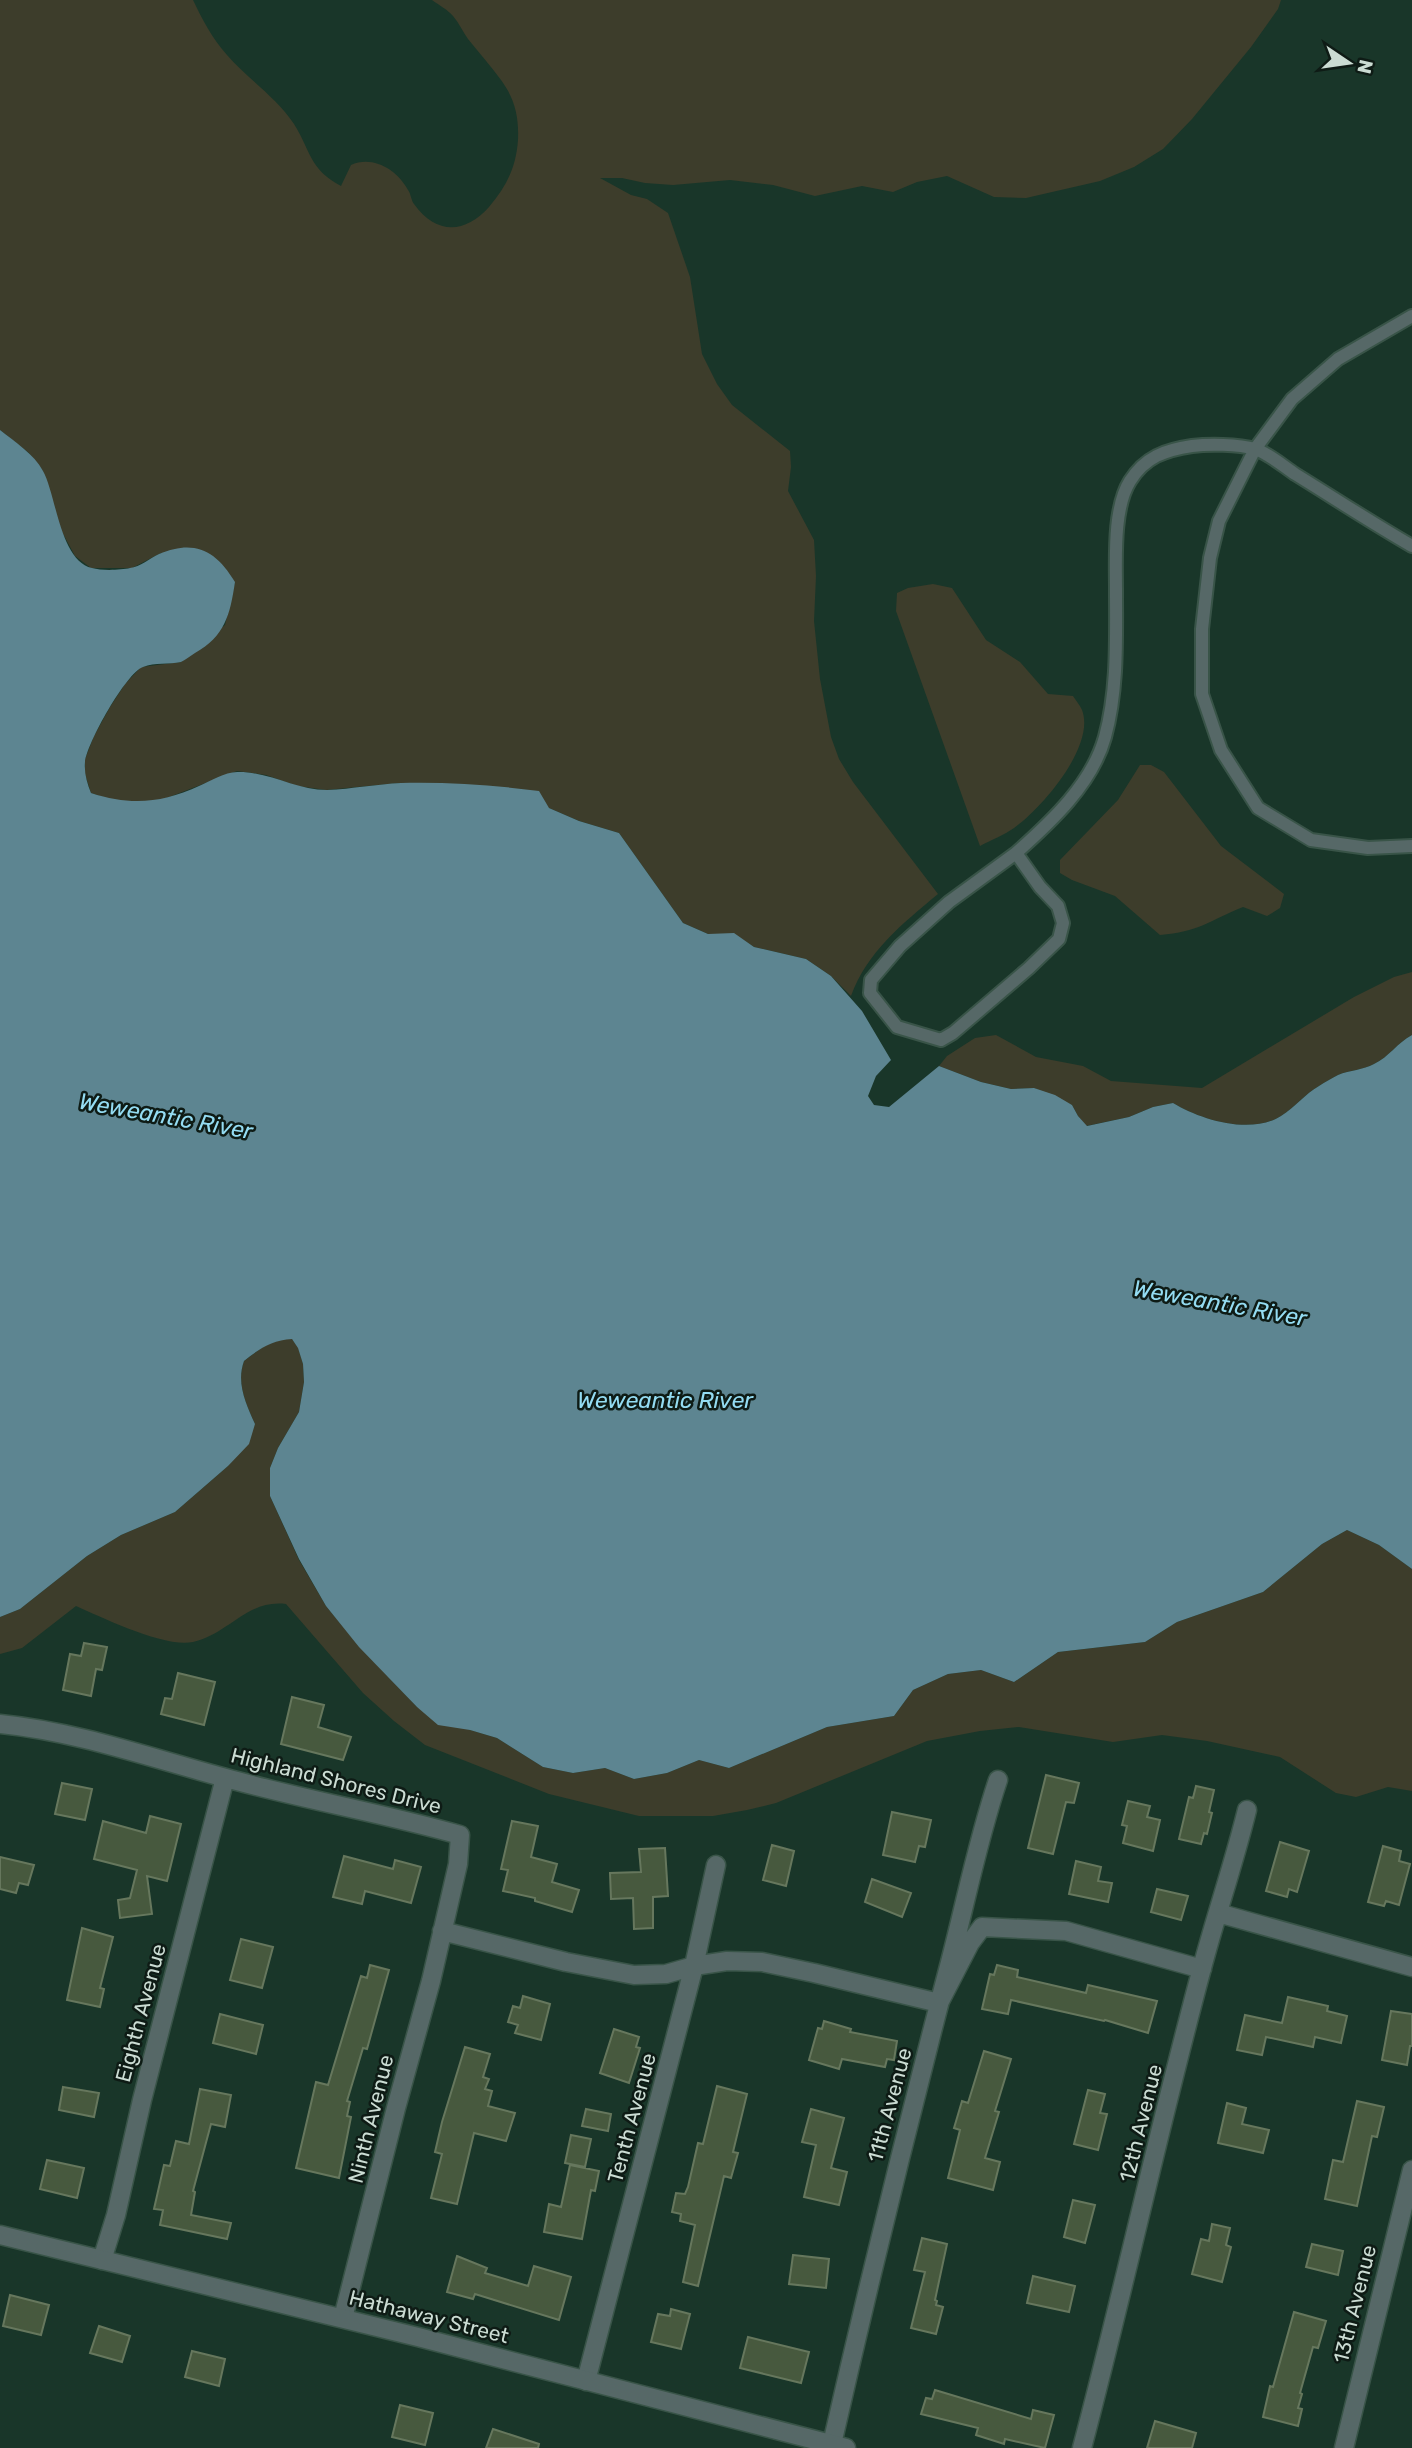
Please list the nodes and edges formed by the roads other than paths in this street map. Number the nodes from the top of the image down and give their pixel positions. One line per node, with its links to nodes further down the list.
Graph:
1 (1412, 316): 2 (lane)
2 (1255, 449): 3 (lane); 4 (lane); 5 (lane)
3 (1412, 546)
4 (1412, 846)
5 (1016, 853): 5 (lane)
6 (0, 1724): 7 (street, Highland Shores Drive)
7 (225, 1778): 12 (street, Highland Shores Drive); 19 (street, Eighth Avenue)
8 (998, 1780): 16 (street, 11th Avenue)
9 (1247, 1810): 11 (street, 12th Avenue)
10 (716, 1865): 13 (street, Tenth Avenue)
11 (1218, 1913): 14 (street); 15 (street, 12th Avenue)
12 (442, 1931): 13 (street); 20 (street, Ninth Avenue)
13 (695, 1966): 16 (street); 21 (street, Tenth Avenue)
14 (1412, 1967)
15 (1202, 1969): 16 (street); 23 (street, 12th Avenue)
16 (939, 2003): 22 (street, 11th Avenue)
17 (1412, 2170): 24 (street, 13th Avenue)
18 (0, 2235): 19 (street, Hathaway Street)
19 (102, 2260): 20 (street, Hathaway Street)
20 (343, 2318): 21 (street, Hathaway Street)
21 (586, 2381): 22 (street, Hathaway Street)
22 (839, 2446)
23 (1082, 2448)
24 (1344, 2448)

